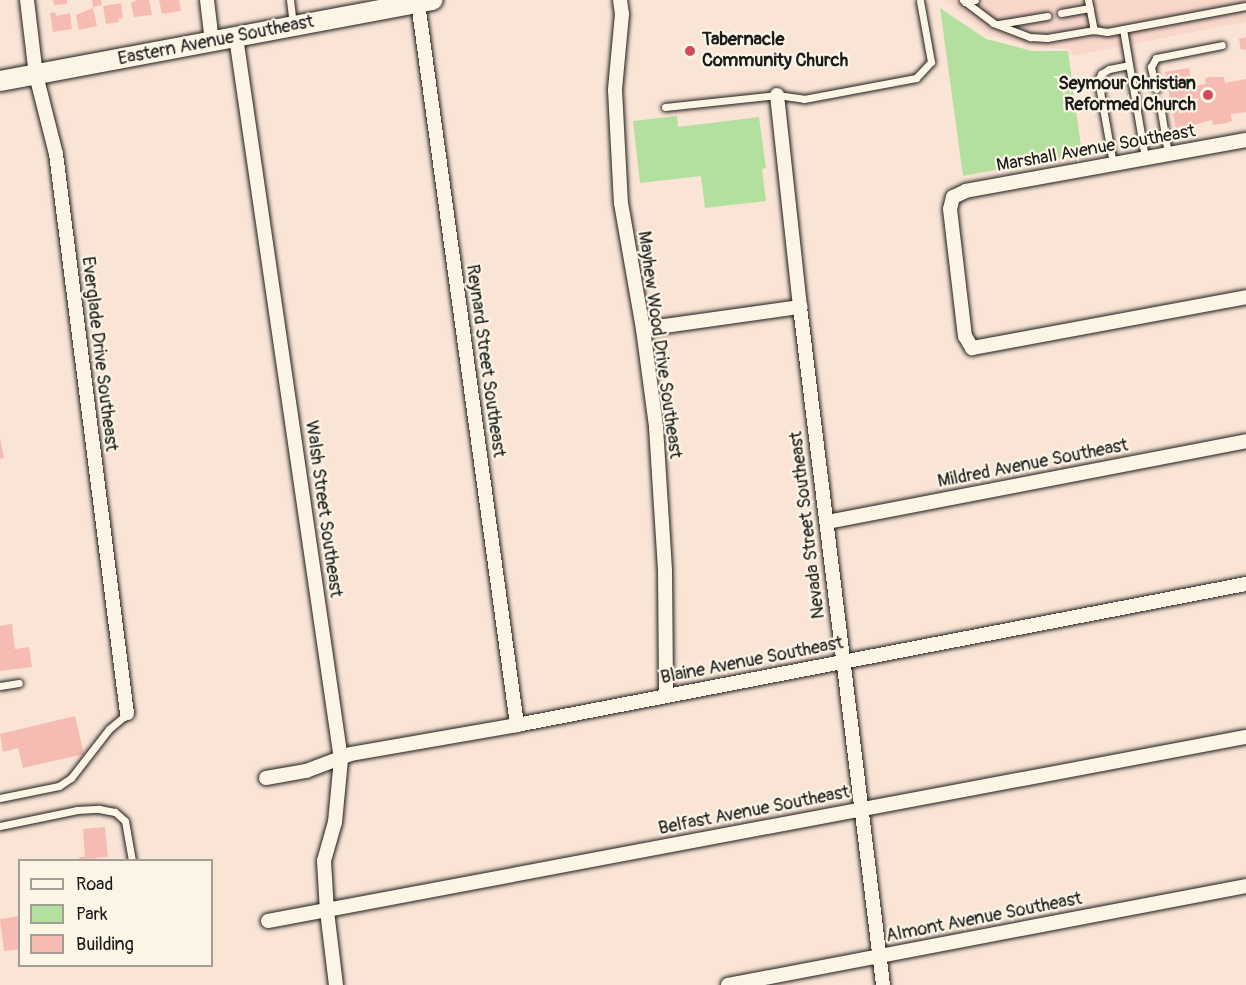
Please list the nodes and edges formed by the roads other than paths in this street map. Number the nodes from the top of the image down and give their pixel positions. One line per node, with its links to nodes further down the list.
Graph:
1 (27, 0): 22 (street, Everglade Drive Southeast)
2 (207, 0): 19 (street)
3 (291, 0): 15 (lane)
4 (620, 0): 34 (street, Mayhew Wood Drive Southeast)
5 (975, 0): 8 (lane)
6 (425, 1): 9 (main road, Eastern Avenue Southeast); 43 (street, Reynard Street Southeast)
7 (920, 1): 25 (lane)
8 (964, 1): 14 (lane)
9 (389, 4): 15 (main road, Eastern Avenue Southeast)
10 (1089, 4): 12 (lane); 17 (lane)
11 (1246, 6): 16 (lane)
12 (1061, 13)
13 (1047, 16): 14 (lane)
14 (999, 24): 17 (lane)
15 (294, 26): 18 (main road, Eastern Avenue Southeast)
16 (1123, 29): 17 (lane); 21 (lane)
17 (1094, 30)
18 (236, 37): 19 (main road, Eastern Avenue Southeast); 45 (street, Walsh Street Southeast)
19 (212, 42): 22 (main road, Eastern Avenue Southeast)
20 (1222, 45): 24 (lane)
21 (1129, 65): 30 (lane); 31 (lane)
22 (36, 75): 23 (main road, Eastern Avenue Southeast); 42 (street, Everglade Drive Southeast)
23 (0, 81)
24 (1156, 89)
25 (777, 95): 27 (lane); 33 (street, Nevada Street Southeast)
26 (1160, 105): 29 (lane)
27 (665, 107)
28 (1246, 140): 29 (street, Marshall Avenue Southeast)
29 (1168, 154): 30 (street, Marshall Avenue Southeast)
30 (1145, 158): 31 (street, Marshall Avenue Southeast)
31 (1113, 164): 32 (street, Marshall Avenue Southeast)
32 (1246, 297)
33 (800, 307): 34 (street); 36 (street, Nevada Street Southeast)
34 (643, 329): 41 (street, Mayhew Wood Drive Southeast)
35 (1246, 441): 36 (street, Mildred Avenue Southeast)
36 (827, 522): 38 (street, Nevada Street Southeast)
37 (1246, 584): 38 (street, Blaine Avenue Southeast)
38 (843, 661): 41 (street, Blaine Avenue Southeast); 48 (street, Nevada Street Southeast)
39 (19, 683): 40 (lane)
40 (0, 686)
41 (666, 696): 43 (street, Blaine Avenue Southeast)
42 (127, 714): 47 (lane)
43 (517, 725): 45 (street, Blaine Avenue Southeast)
44 (1246, 737): 48 (street, Belfast Avenue Southeast)
45 (341, 759): 46 (street, Blaine Avenue Southeast); 52 (street, Walsh Street Southeast)
46 (266, 778)
47 (0, 798)
48 (861, 809): 52 (street, Belfast Avenue Southeast); 54 (street, Nevada Street Southeast)
49 (0, 826): 50 (lane)
50 (132, 859)
51 (1246, 886): 54 (street, Almont Avenue Southeast)
52 (327, 911): 53 (street, Belfast Avenue Southeast); 55 (street, Walsh Street Southeast)
53 (268, 921)
54 (880, 956): 56 (street, Almont Avenue Southeast); 57 (street, Nevada Street Southeast)
55 (336, 985)
56 (728, 985)
57 (883, 985)

